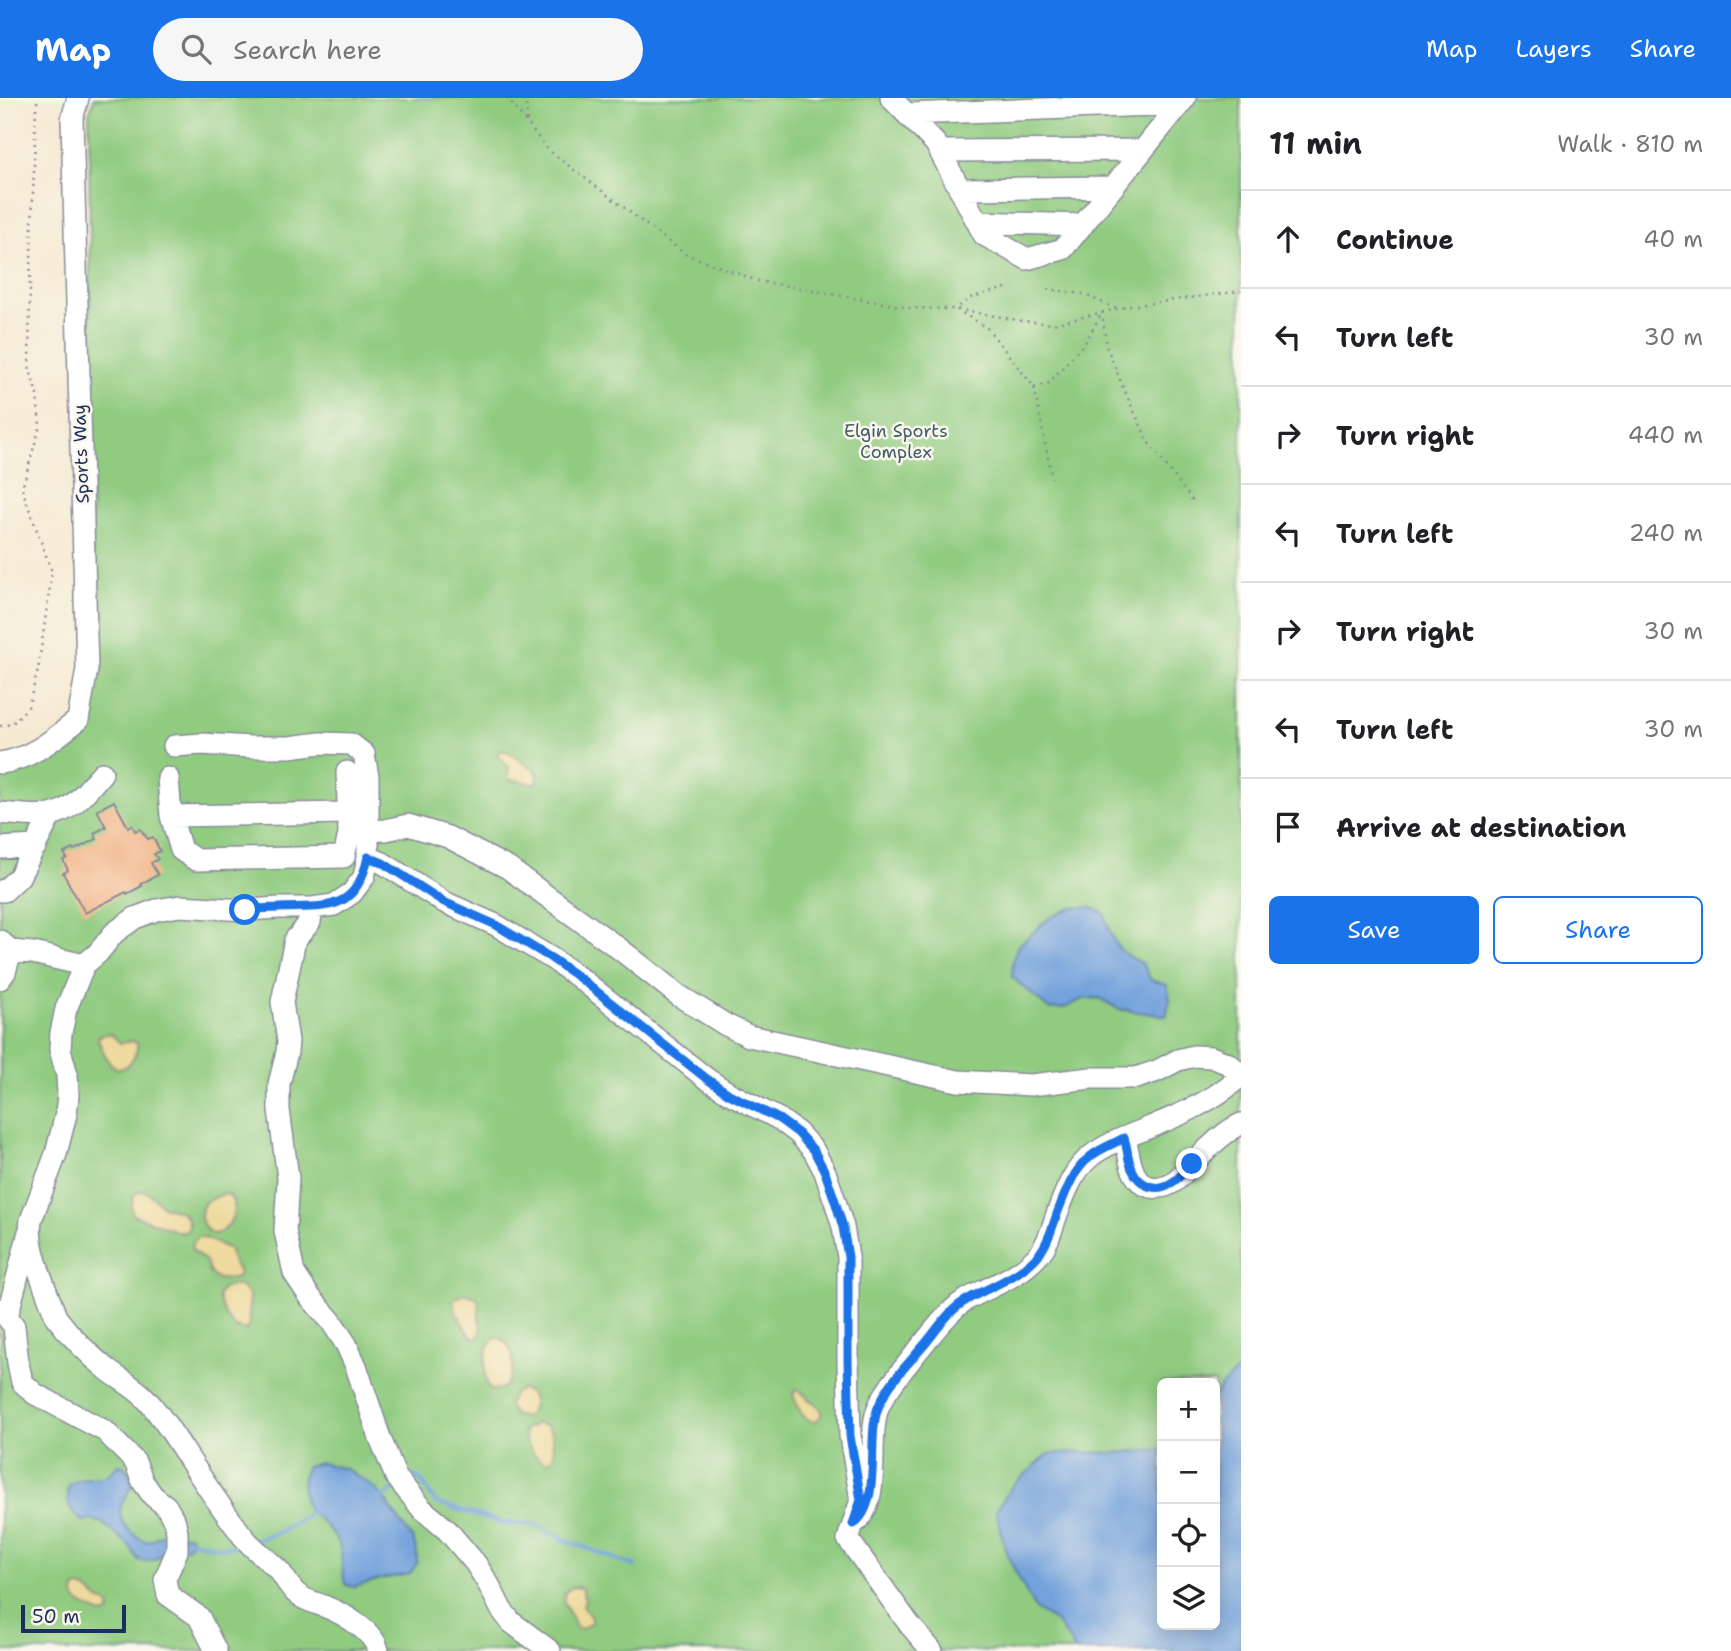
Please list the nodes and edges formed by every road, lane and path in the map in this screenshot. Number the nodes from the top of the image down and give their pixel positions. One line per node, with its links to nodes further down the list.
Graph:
1 (38, 98): 24 (path)
2 (78, 98): 26 (street, Sports Way)
3 (507, 98): 8 (path)
4 (526, 98): 8 (path)
5 (891, 98): 7 (street)
6 (1183, 101): 7 (street); 9 (street)
7 (907, 114): 10 (street)
8 (527, 122): 18 (path)
9 (1143, 150): 10 (street); 11 (street)
10 (940, 151): 12 (street)
11 (1113, 187): 12 (street); 14 (street)
12 (960, 189): 13 (street)
13 (977, 222): 14 (street); 14 (street)
14 (1083, 225)
15 (1006, 288): 18 (path)
16 (1047, 289): 19 (path)
17 (1241, 291): 19 (path)
18 (956, 309): 20 (path); 21 (path)
19 (1117, 309): 20 (path)
20 (1102, 312): 21 (path); 23 (path)
21 (1034, 387): 22 (path)
22 (1052, 478)
23 (1195, 505)
24 (0, 726)
25 (174, 746): 34 (street)
26 (0, 763)
27 (347, 772): 31 (street)
28 (102, 773): 32 (street)
29 (168, 778): 33 (street)
30 (0, 813): 32 (street)
31 (348, 813): 33 (street); 33 (street)
32 (51, 815): 35 (street)
33 (171, 816)
34 (368, 831): 37 (street); 43 (street)
35 (36, 846): 36 (street); 38 (street)
36 (0, 848)
37 (368, 857): 39 (street); 48 (street)
38 (0, 891)
39 (312, 908): 41 (street); 51 (street)
40 (5, 946): 41 (street); 42 (street)
41 (84, 965): 46 (street)
42 (0, 979)
43 (1239, 1070): 45 (street)
44 (1241, 1124): 45 (street)
45 (1124, 1138): 48 (street)
46 (29, 1230): 47 (street); 50 (street)
47 (4, 1313): 49 (street)
48 (853, 1524): 52 (street)
49 (216, 1651)
50 (378, 1651)
51 (550, 1651)
52 (932, 1651)

